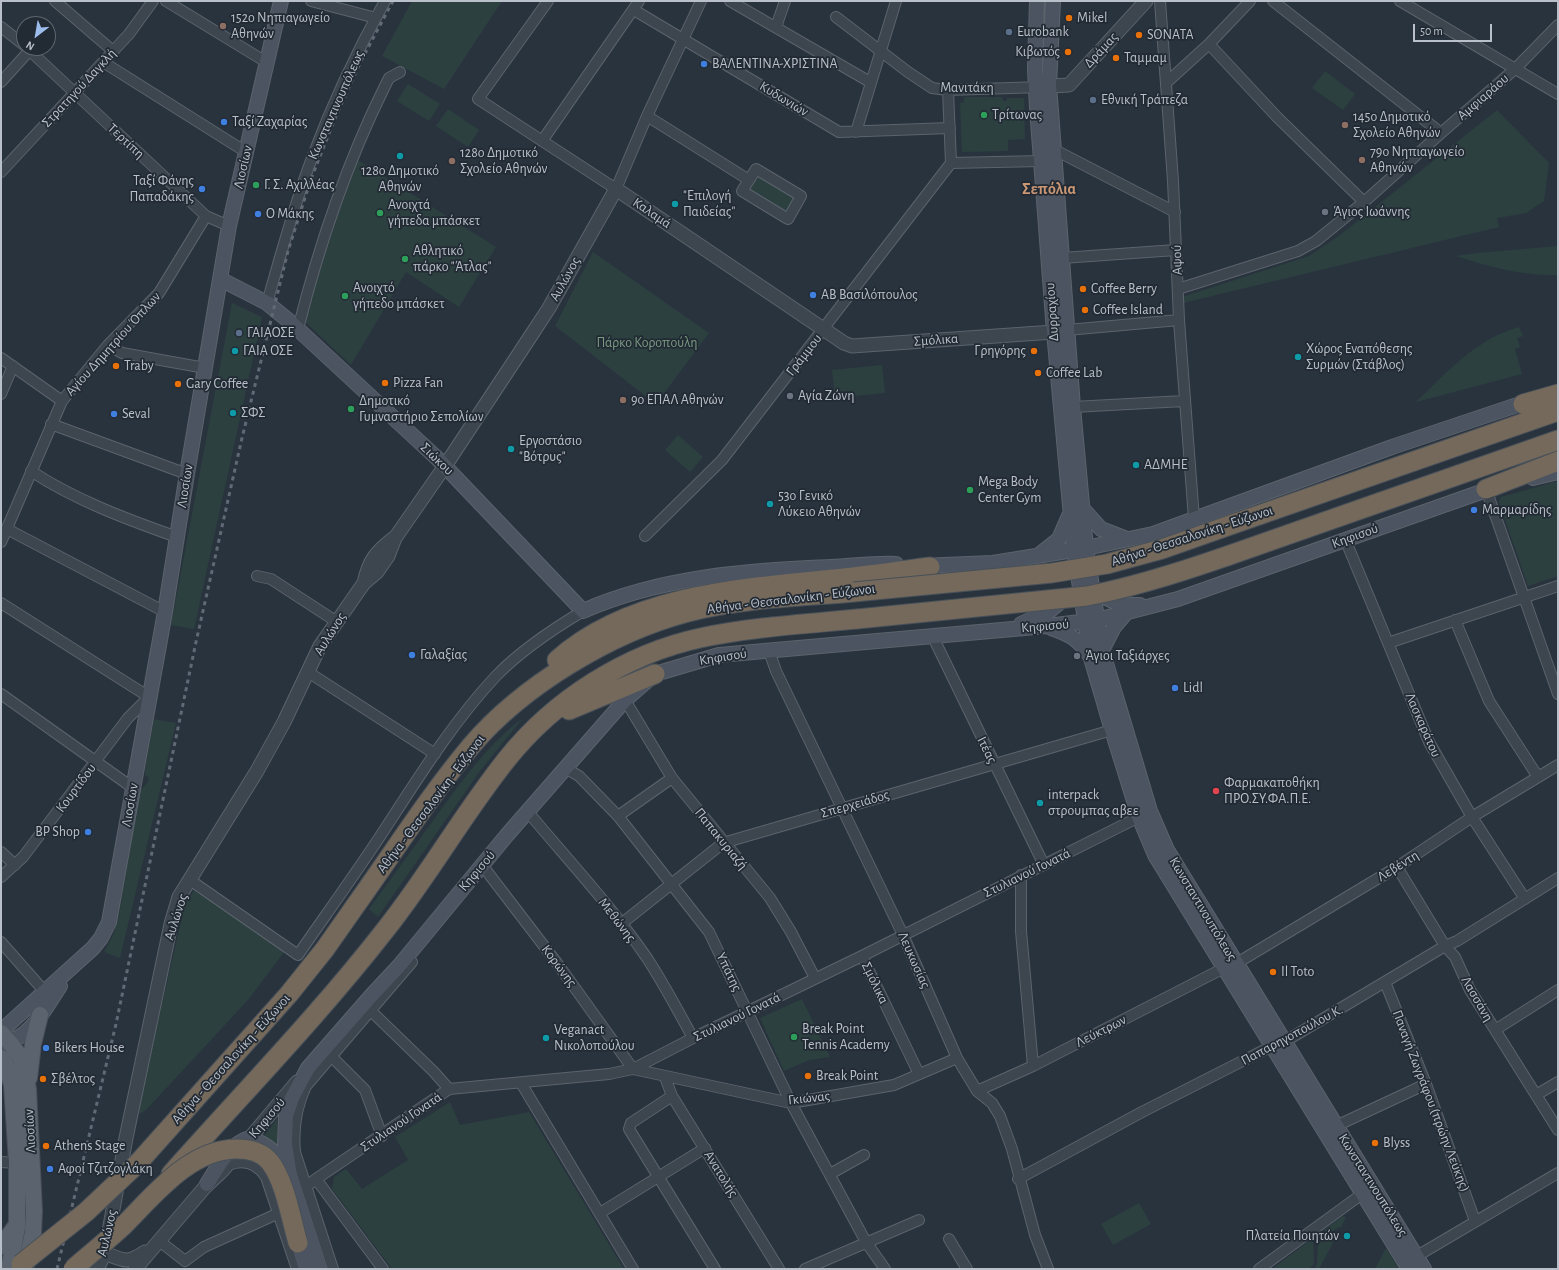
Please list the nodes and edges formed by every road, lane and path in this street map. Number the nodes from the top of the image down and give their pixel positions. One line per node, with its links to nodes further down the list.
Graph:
1 (55, 1): 28 (street)
2 (153, 1): 28 (street, Στρατηγού Δαγκλή)
3 (166, 1): 33 (street)
4 (281, 1): 33 (main road, Λιοσίων)
5 (312, 1): 21 (street)
6 (385, 1): 21 (street, Κωνσταντινουπόλεως)
7 (548, 1): 47 (street, Καλαμά)
8 (701, 1): 26 (street, Αυλώνος)
9 (730, 1): 24 (street)
10 (785, 1): 24 (street)
11 (896, 1): 29 (street)
12 (1037, 1): 39 (main road, Δυρραχίου)
13 (1053, 1): 39 (main road, Δυρραχίου)
14 (1146, 1): 39 (street, Δράμας)
15 (1160, 1): 38 (street, Αψού)
16 (1250, 1): 27 (street)
17 (1273, 1): 46 (street)
18 (1403, 2): 34 (street)
19 (637, 5): 26 (street, Κυδωνιών); 47 (street)
20 (836, 17): 29 (street, Μανιτάκη)
21 (376, 18): 63 (street, Κωνσταντινουπόλεως)
22 (1558, 25): 34 (street, Αμφιαράου)
23 (1, 27): 25 (street, Τερτίπη)
24 (776, 27): 37 (street)
25 (16, 39)
26 (682, 40): 43 (street, Αυλώνος); 45 (street, Κυδωνιών)
27 (1209, 44): 38 (street); 55 (street)
28 (113, 51): 32 (street, Στρατηγού Δαγκλή)
29 (880, 51): 37 (street); 40 (street, Μανιτάκη)
30 (21, 56): 36 (street)
31 (36, 56): 41 (street, Τερτίπη)
32 (103, 62): 41 (street, Στρατηγού Δαγκλή); 49 (street)
33 (266, 62): 49 (main road, Λιοσίων)
34 (1516, 69): 42 (street); 46 (street, Αμφιαράου)
35 (400, 72): 65 (street)
36 (1, 82)
37 (870, 82): 45 (street)
38 (1166, 83): 56 (street, Αψού)
39 (1042, 87): 40 (street, Μανιτάκη); 48 (main road, Δυρραχίου); 50 (main road, Δυρραχίου)
40 (948, 90): 44 (street)
41 (75, 93): 52 (street, Στρατηγού Δαγκλή); 57 (street, Τερτίπη)
42 (1558, 94)
43 (647, 116): 53 (street); 54 (street, Αυλώνος)
44 (950, 128): 45 (street, Κυδωνιών); 51 (street)
45 (856, 132)
46 (1441, 133): 55 (street, Αμφιαράου)
47 (542, 142): 54 (street, Καλαμά)
48 (1053, 149): 56 (street); 60 (main road, Δυρραχίου)
49 (246, 152): 58 (main road, Λιοσίων)
50 (1041, 161): 51 (street); 67 (main road, Δυρραχίου)
51 (951, 163): 66 (street, Γράμμου)
52 (1, 172)
53 (749, 180): 53 (street)
54 (616, 189): 66 (street, Καλαμά); 83 (street, Αυλώνος)
55 (1364, 202): 62 (street, Αμφιαράου)
56 (1175, 212): 59 (street, Αψού)
57 (206, 216): 58 (street, Τερτίπη); 68 (street, Αγίου Δημητρίου Όπλων)
58 (229, 226): 61 (main road, Λιοσίων)
59 (1176, 250): 60 (street); 62 (street, Αψού)
60 (1062, 258): 67 (main road, Δυρραχίου)
61 (220, 279): 63 (main road, Σιώκου); 71 (main road, Λιοσίων)
62 (1178, 289): 64 (street, Αψού)
63 (267, 303): 65 (main road, Σιώκου)
64 (1179, 320): 67 (street, Σμόλικα); 76 (street, Αψού)
65 (298, 329): 83 (main road, Σιώκου)
66 (824, 329): 67 (street, Σμόλικα); 92 (street, Γράμμου)
67 (1060, 331): 78 (main road, Δυρραχίου); 88 (main road, Δυρραχίου)
68 (108, 345): 71 (street); 75 (street, Αγίου Δημητρίου Όπλων)
69 (1, 358): 70 (street)
70 (13, 366): 73 (street); 75 (street)
71 (205, 368): 86 (main road, Λιοσίων)
72 (1558, 389): 77 (main road)
73 (1, 394)
74 (1558, 394): 77 (highway)
75 (62, 401): 80 (street, Αγίου Δημητρίου Όπλων)
76 (1184, 401): 78 (street); 89 (street, Αψού)
77 (1523, 404): 89 (main road)
78 (1073, 407): 88 (main road, Δυρραχίου)
79 (1558, 411): 126 (highway, Αθήνα - Θεσσαλονίκη - Εύζωνοι, bridge)
80 (51, 424): 84 (street, Αγίου Δημητρίου Όπλων); 86 (street)
81 (1558, 440): 127 (highway, Αθήνα - Θεσσαλονίκη - Εύζωνοι, bridge)
82 (1558, 461): 87 (highway)
83 (445, 466): 108 (main road, Σιώκου); 113 (street, Αυλώνος)
84 (31, 470): 90 (street, Αγίου Δημητρίου Όπλων); 93 (street)
85 (1558, 472): 87 (main road, Κηφισού)
86 (187, 474): 93 (main road, Λιοσίων)
87 (1486, 489): 95 (main road, Κηφισού); 105 (street)
88 (1077, 510): 94 (main road); 97 (main road, Δυρραχίου); 98 (main road)
89 (1194, 519): 91 (main road)
90 (6, 529): 96 (street, Αγίου Δημητρίου Όπλων); 109 (street)
91 (1153, 534): 94 (main road); 104 (main road)
92 (646, 536)
93 (177, 537): 109 (main road, Λιοσίων)
94 (1127, 539): 97 (main road)
95 (1346, 539): 107 (main road, Κηφισού); 117 (street, Λασκαράτου)
96 (1, 542)
97 (1080, 549): 98 (main road); 102 (main road); 104 (main road)
98 (1038, 555): 99 (main road)
99 (1006, 561): 100 (main road); 102 (main road)
100 (930, 567): 108 (main road); 126 (highway)
101 (257, 576): 113 (street)
102 (1079, 580): 104 (main road); 112 (main road); 115 (main road)
103 (1558, 586): 105 (street)
104 (1094, 590): 107 (main road); 112 (main road)
105 (1523, 598): 111 (street); 123 (street)
106 (1, 603): 124 (street)
107 (1164, 603): 110 (main road, Κηφισού)
108 (583, 611): 129 (street)
109 (165, 612): 124 (main road, Λιοσίων)
110 (1125, 614): 112 (main road, Κηφισού); 119 (main road)
111 (1455, 620): 117 (street); 134 (street)
112 (1091, 621): 114 (main road, Κηφισού); 119 (main road, Κωνσταντινουπόλεως)
113 (337, 622): 120 (street, Αυλώνος)
114 (1047, 626): 115 (main road, Κηφισού); 119 (main road)
115 (1010, 629): 116 (main road, Κηφισού)
116 (932, 635): 118 (main road, Κηφισού); 131 (street, Ιτέας)
117 (1388, 644): 141 (street, Λασκαράτου)
118 (769, 651): 121 (main road, Κηφισού); 137 (street, Λευκωσίας)
119 (1096, 654): 128 (main road, Κωνσταντινουπόλεως); 139 (main road, Κωνσταντινουπόλεως)
120 (308, 672): 129 (street); 151 (street, Αυλώνος)
121 (655, 674): 125 (main road, Κηφισού); 127 (highway)
122 (1, 694): 130 (street)
123 (1558, 694)
124 (149, 697): 130 (street, Κουρτίδου); 136 (main road, Λιοσίων)
125 (625, 700): 133 (main road, Κηφισού); 135 (street, Παπακυριαζή)
126 (514, 705): 222 (highway, Αθήνα - Θεσσαλονίκη - Εύζωνοι, bridge)
127 (533, 730): 206 (highway, Αθήνα - Θεσσαλονίκη - Εύζωνοι, bridge)
128 (1112, 730): 131 (street, Σπερχειάδος); 139 (main road, Κωνσταντινουπόλεως)
129 (435, 754): 151 (street)
130 (96, 761): 136 (street); 144 (street, Κουρτίδου)
131 (994, 764): 137 (street, Σπερχειάδος); 145 (street, Ιτέας)
132 (1558, 765): 134 (street, Λεβέντη)
133 (565, 768): 138 (main road, Κηφισού); 140 (street, Υπάτης)
134 (1538, 777): 141 (street, Λεβέντη)
135 (672, 778): 140 (street); 142 (street, Παπακυριαζή)
136 (133, 788): 159 (main road, Λιοσίων)
137 (842, 808): 142 (street, Σπερχειάδος); 155 (street, Λευκωσίας)
138 (528, 812): 146 (main road, Κηφισού); 154 (street, Μεθώνης)
139 (1145, 814): 145 (street, Στυλιανού Γονατά); 160 (main road, Κωνσταντινουπόλεως)
140 (618, 816): 152 (street, Υπάτης)
141 (1472, 817): 147 (street, Λεβέντη); 153 (street, Λασκαράτου)
142 (723, 843): 152 (street, Σπερχειάδος); 161 (street, Παπακυριαζή)
143 (1, 852): 144 (street)
144 (15, 865): 149 (street, Κουρτίδου)
145 (1044, 865): 148 (street, Στυλιανού Γονατά)
146 (484, 867): 165 (street, Κηφισού); 176 (main road, Κηφισού); 177 (street, Κορώνης)
147 (1397, 867): 157 (street, Λασσάνη); 160 (street, Λεβέντη)
148 (1021, 875): 155 (street, Στυλιανού Γονατά); 175 (street)
149 (1, 877)
150 (1558, 878): 153 (street, Παπαρηγοπούλου Κ.)
151 (190, 880): 217 (street, Αυλώνος)
152 (671, 884): 154 (street, Σπερχειάδος); 166 (street, Υπάτης)
153 (1525, 899): 157 (street, Παπαρηγοπούλου Κ.)
154 (621, 924): 170 (street, Μεθώνης)
155 (903, 935): 158 (street, Στυλιανού Γονατά); 174 (street, Λευκωσίας)
156 (1, 942): 164 (street)
157 (1445, 946): 162 (street, Παπαρηγοπούλου Κ.); 168 (street, Λασσάνη)
158 (862, 956): 161 (street, Στυλιανού Γονατά); 178 (street, Σμόλικα)
159 (78, 963): 164 (main road, Λιοσίων); 167 (main road, Λιοσίων)
160 (1230, 966): 171 (main road, Κωνσταντινουπόλεως); 175 (street, Λεύκτρων)
161 (815, 978): 166 (street, Στυλιανού Γονατά)
162 (1385, 982): 171 (street, Παπαρηγοπούλου Κ.); 182 (street, Παναγή Ζωγράφου (πρώην Λεύκης))
163 (1558, 990): 168 (street)
164 (45, 992): 169 (main road, Λιοσίων)
165 (371, 1011): 172 (street, Κηφισού); 184 (street)
166 (748, 1011): 170 (street, Στυλιανού Γονατά); 188 (street, Υπάτης)
167 (40, 1015): 169 (main road, Λιοσίων); 183 (main road)
168 (1495, 1030): 186 (street, Λασσάνη)
169 (3, 1038): 183 (main road, Λιοσίων)
170 (693, 1038): 177 (street, Στυλιανού Γονατά)
171 (1278, 1044): 189 (main road, Κωνσταντινουπόλεως); 203 (street, Παπαρηγοπούλου Κ.); 207 (main road, Κωνσταντινουπόλεως)
172 (331, 1056): 191 (street); 205 (street, Κηφισού)
173 (1, 1058): 196 (main road, Λιοσίων)
174 (957, 1058): 178 (street, Γκιώνας); 185 (street, Λευκωσίας)
175 (1033, 1066): 185 (street, Λεύκτρων)
176 (308, 1068): 192 (street, Κηφισού); 200 (main road)
177 (633, 1069): 179 (street, Γκιώνας); 181 (street, Στυλιανού Γονατά)
178 (919, 1074): 188 (street, Γκιώνας)
179 (665, 1077): 187 (street, Ανατολής); 188 (street, Γκιώνας)
180 (1558, 1082): 186 (street)
181 (521, 1083): 184 (street, Στυλιανού Γονατά); 209 (street)
182 (1426, 1084): 189 (street); 211 (street, Παναγή Ζωγράφου (πρώην Λεύκης))
183 (28, 1089): 223 (main road, Λιοσίων)
184 (449, 1089): 191 (street, Στυλιανού Γονατά)
185 (976, 1092): 203 (street, Λευκωσίας)
186 (1536, 1095): 190 (street, Λασσάνη)
187 (672, 1096): 193 (street, Ανατολής); 201 (street)
188 (791, 1103): 199 (street, Υπάτης)
189 (1336, 1126): 218 (main road, Κωνσταντινουπόλεως)
190 (1558, 1130)
191 (382, 1136): 202 (street, Στυλιανού Γονατά)
192 (250, 1138): 197 (street, Κηφισού); 200 (main road); 204 (main road)
193 (705, 1148): 201 (street); 234 (street, Ανατολής)
194 (864, 1154): 199 (street)
195 (1, 1162): 196 (street)
196 (17, 1163): 216 (main road, Λιοσίων)
197 (228, 1164): 204 (street, Κηφισού); 208 (street)
198 (1558, 1173): 211 (street)
199 (830, 1174): 213 (street, Υπάτης)
200 (290, 1176): 220 (main road)
201 (659, 1176): 209 (street); 233 (street)
202 (316, 1179): 205 (street, Στυλιανού Γονατά); 231 (street)
203 (1018, 1179): 238 (street, Λευκωσίας)
204 (207, 1184): 214 (street, Κηφισού)
205 (307, 1185): 230 (street)
206 (152, 1194): 215 (highway, bridge); 224 (highway, Αθήνα - Θεσσαλονίκη - Εύζωνοι, bridge)
207 (1362, 1194): 239 (street); 240 (main road, Κωνσταντινουπόλεως)
208 (279, 1213): 219 (street); 228 (street)
209 (600, 1213): 232 (street)
210 (920, 1220): 213 (street)
211 (1475, 1221): 218 (street)
212 (949, 1239): 237 (street)
213 (866, 1242): 235 (street); 236 (street, Υπάτης)
214 (155, 1243): 217 (street); 219 (street); 227 (street, Κηφισού)
215 (298, 1243): 229 (main road)
216 (8, 1245): 221 (main road, Λιοσίων)
217 (105, 1253): 225 (street, Αυλώνος); 226 (street)
218 (1417, 1256): 241 (main road, Κωνσταντινουπόλεως)
219 (188, 1265)
220 (320, 1267)
221 (9, 1269)
222 (15, 1269)
223 (25, 1269)
224 (73, 1269)
225 (97, 1269)
226 (115, 1269)
227 (135, 1269)
228 (297, 1269)
229 (306, 1269)
230 (333, 1269)
231 (383, 1269)
232 (633, 1269)
233 (715, 1269)
234 (780, 1269)
235 (805, 1269)
236 (884, 1269)
237 (967, 1269)
238 (1048, 1269)
239 (1259, 1269)
240 (1409, 1269)
241 (1424, 1269)

